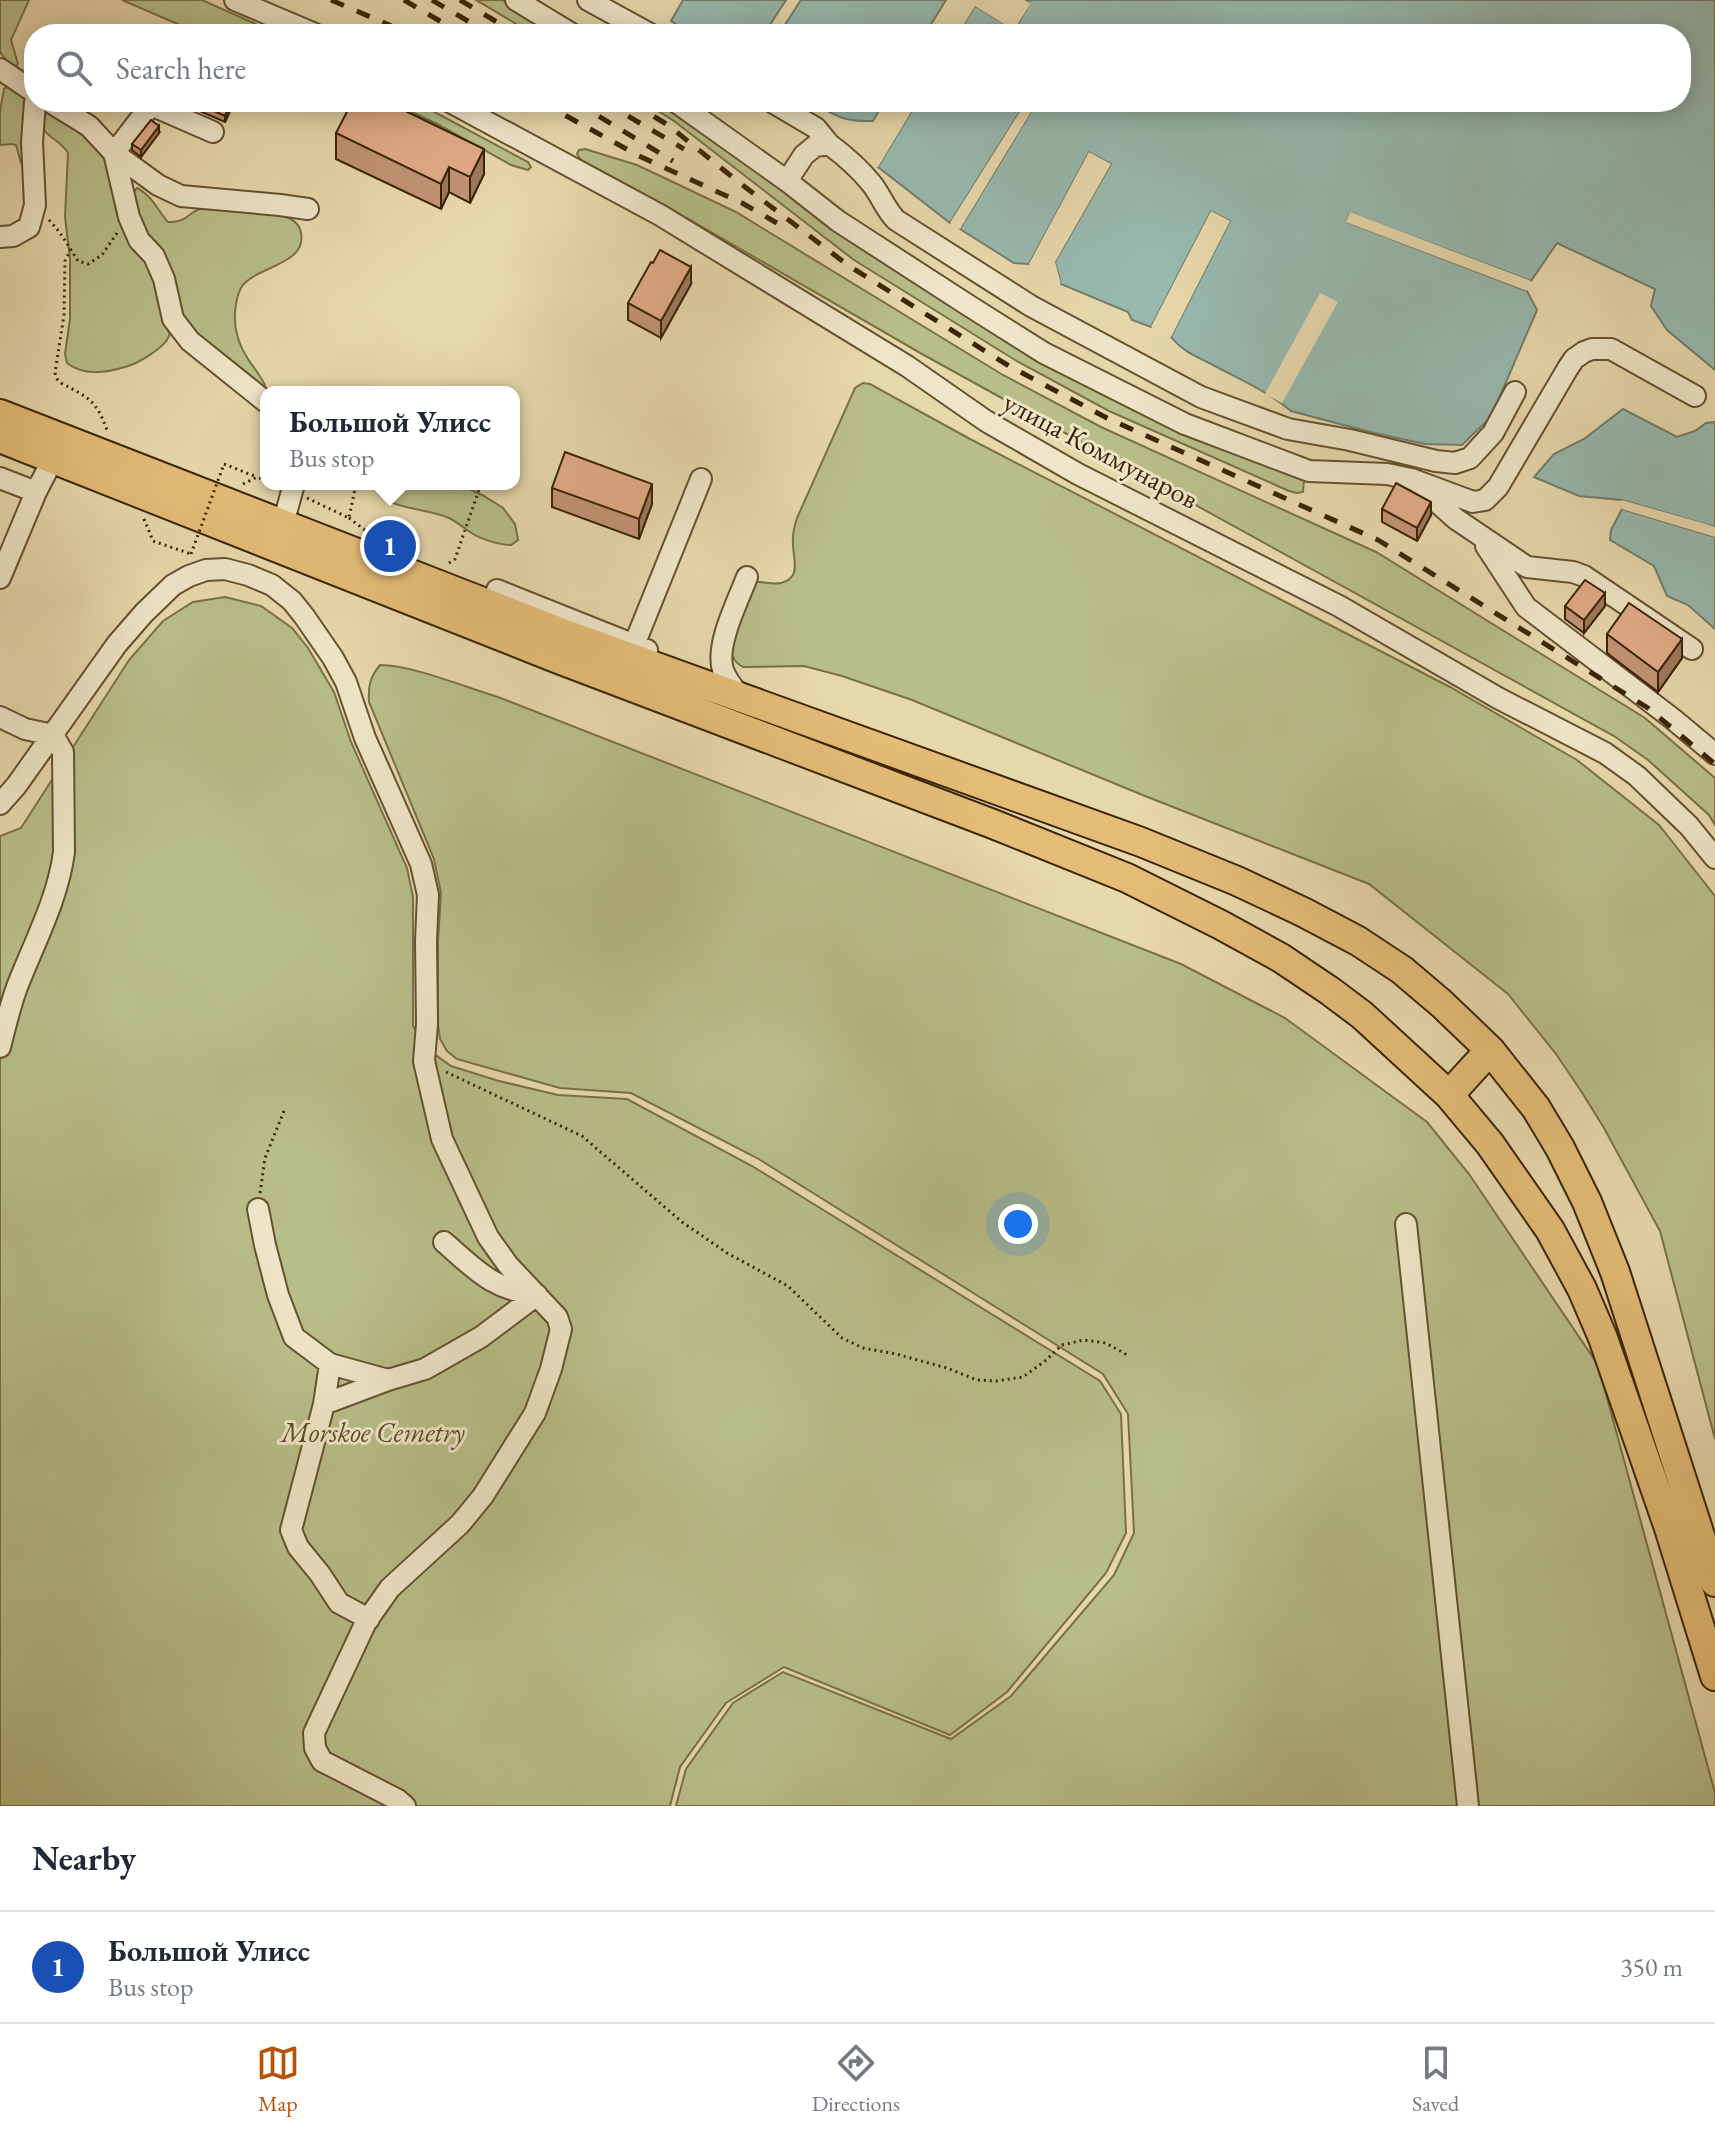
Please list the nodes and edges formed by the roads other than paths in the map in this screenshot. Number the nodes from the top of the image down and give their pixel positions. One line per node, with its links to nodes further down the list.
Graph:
1 (235, 0): 4 (street)
2 (516, 0): 5 (street)
3 (588, 0): 6 (street)
4 (291, 24)
5 (556, 24)
6 (632, 24)
7 (0, 69): 8 (street)
8 (24, 85)
9 (34, 112): 21 (street)
10 (66, 112): 18 (street)
11 (146, 112): 18 (street)
12 (169, 112): 16 (street)
13 (469, 112): 45 (street, улица Коммунаров)
14 (690, 112): 19 (street)
15 (789, 112): 17 (street)
16 (213, 132)
17 (829, 144): 19 (street); 22 (street)
18 (114, 153): 20 (street); 24 (street)
19 (787, 181): 30 (street)
20 (308, 209)
21 (0, 237)
22 (1515, 392)
23 (1695, 396): 30 (street)
24 (260, 397)
25 (0, 414): 33 (highway)
26 (0, 438): 27 (highway)
27 (53, 459): 32 (street); 48 (highway)
28 (0, 478): 32 (street)
29 (701, 479): 38 (street)
30 (1411, 479): 34 (street)
31 (292, 490): 33 (street)
32 (36, 492): 36 (street)
33 (283, 524): 40 (highway)
34 (1479, 536): 39 (street); 43 (street)
35 (747, 577): 40 (street)
36 (0, 578)
37 (497, 590): 38 (street)
38 (634, 645): 40 (street)
39 (1692, 649)
40 (735, 690): 47 (highway)
41 (0, 717): 42 (street)
42 (53, 735): 44 (street); 46 (street); 52 (street)
43 (1715, 754)
44 (0, 804)
45 (1715, 858)
46 (0, 1047)
47 (1490, 1050): 48 (highway); 56 (highway)
48 (1449, 1095): 58 (highway)
49 (258, 1209): 53 (street)
50 (1406, 1224): 60 (street)
51 (444, 1242): 52 (street)
52 (537, 1295): 54 (street); 57 (street)
53 (330, 1364): 54 (street); 55 (street)
54 (388, 1380): 55 (street)
55 (324, 1404): 57 (street)
56 (1715, 1582)
57 (369, 1619): 59 (street)
58 (1715, 1676)
59 (405, 1806)
60 (1468, 1806)

